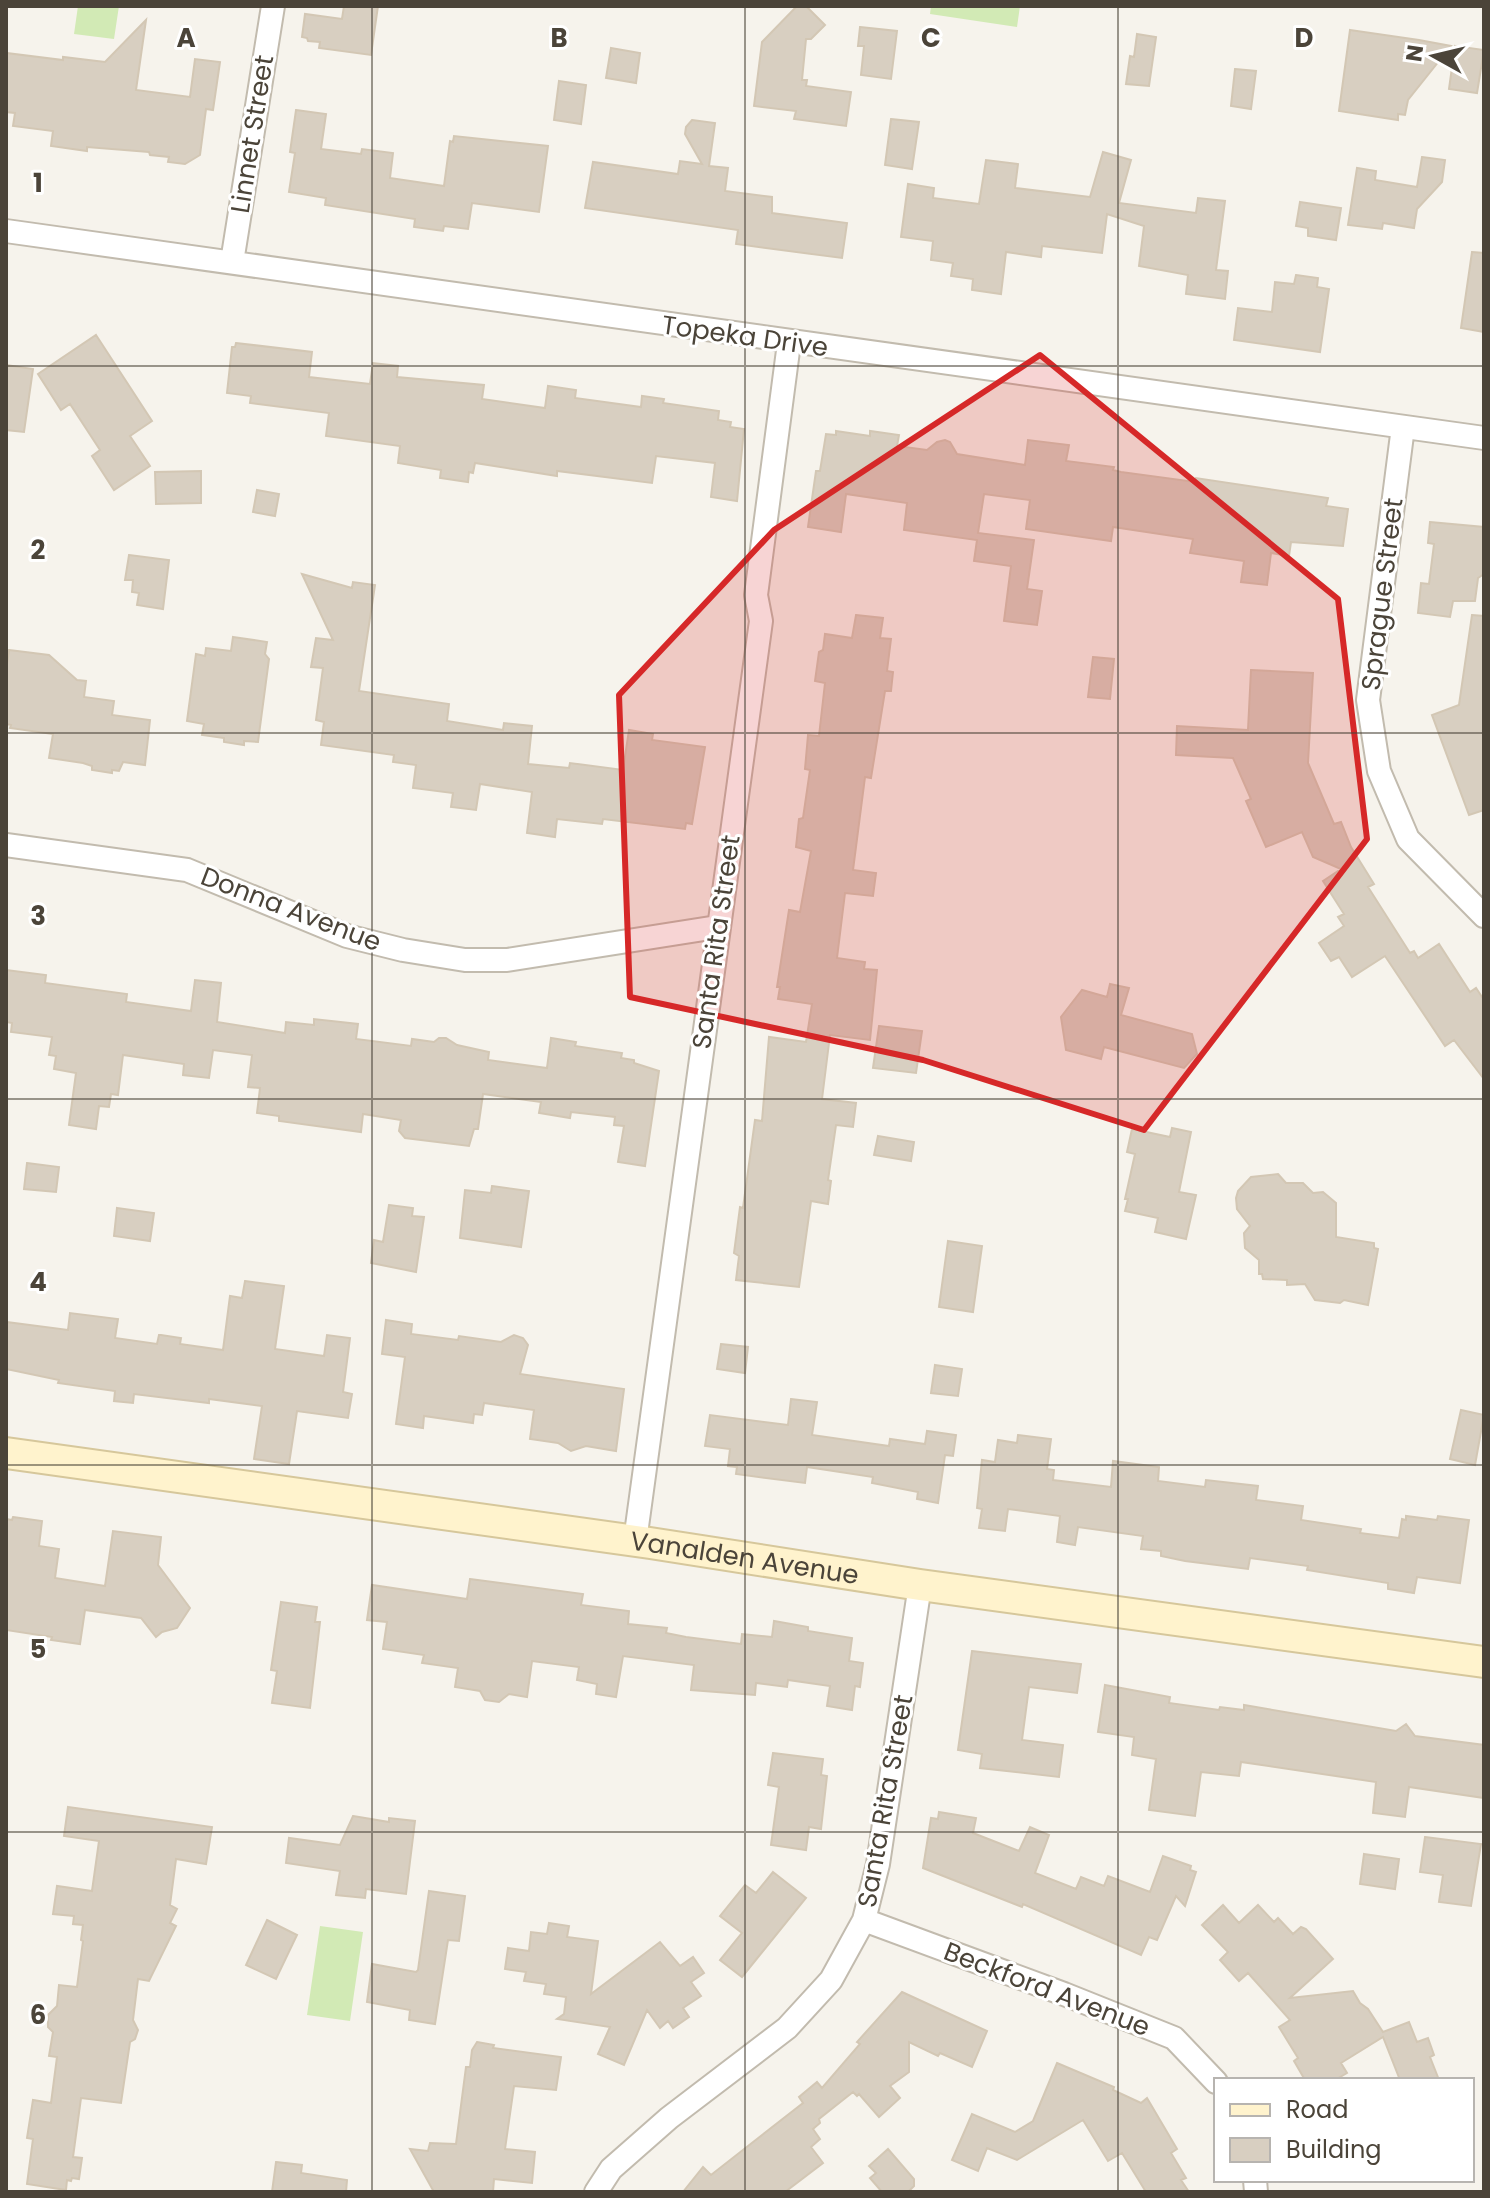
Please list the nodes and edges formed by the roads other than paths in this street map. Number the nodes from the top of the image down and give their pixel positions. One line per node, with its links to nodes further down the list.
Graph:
1 (273, 6): 3 (street, Linnet Street)
2 (6, 231): 3 (street, Topeka Drive)
3 (232, 262): 4 (street, Topeka Drive)
4 (789, 343): 5 (street, Topeka Drive); 9 (street, Santa Rita Street)
5 (1403, 427): 6 (street, Topeka Drive); 8 (street, Sprague Street)
6 (1484, 438)
7 (6, 845): 9 (street, Donna Avenue)
8 (1484, 916)
9 (717, 927): 11 (street, Santa Rita Street)
10 (6, 1453): 11 (main road, Vanalden Avenue)
11 (635, 1541): 12 (main road, Vanalden Avenue)
12 (920, 1585): 13 (main road, Vanalden Avenue); 14 (street, Santa Rita Street)
13 (1484, 1662)
14 (864, 1920): 15 (street, Beckford Avenue); 16 (street, Santa Rita Street)
15 (1214, 2080)
16 (596, 2192)

